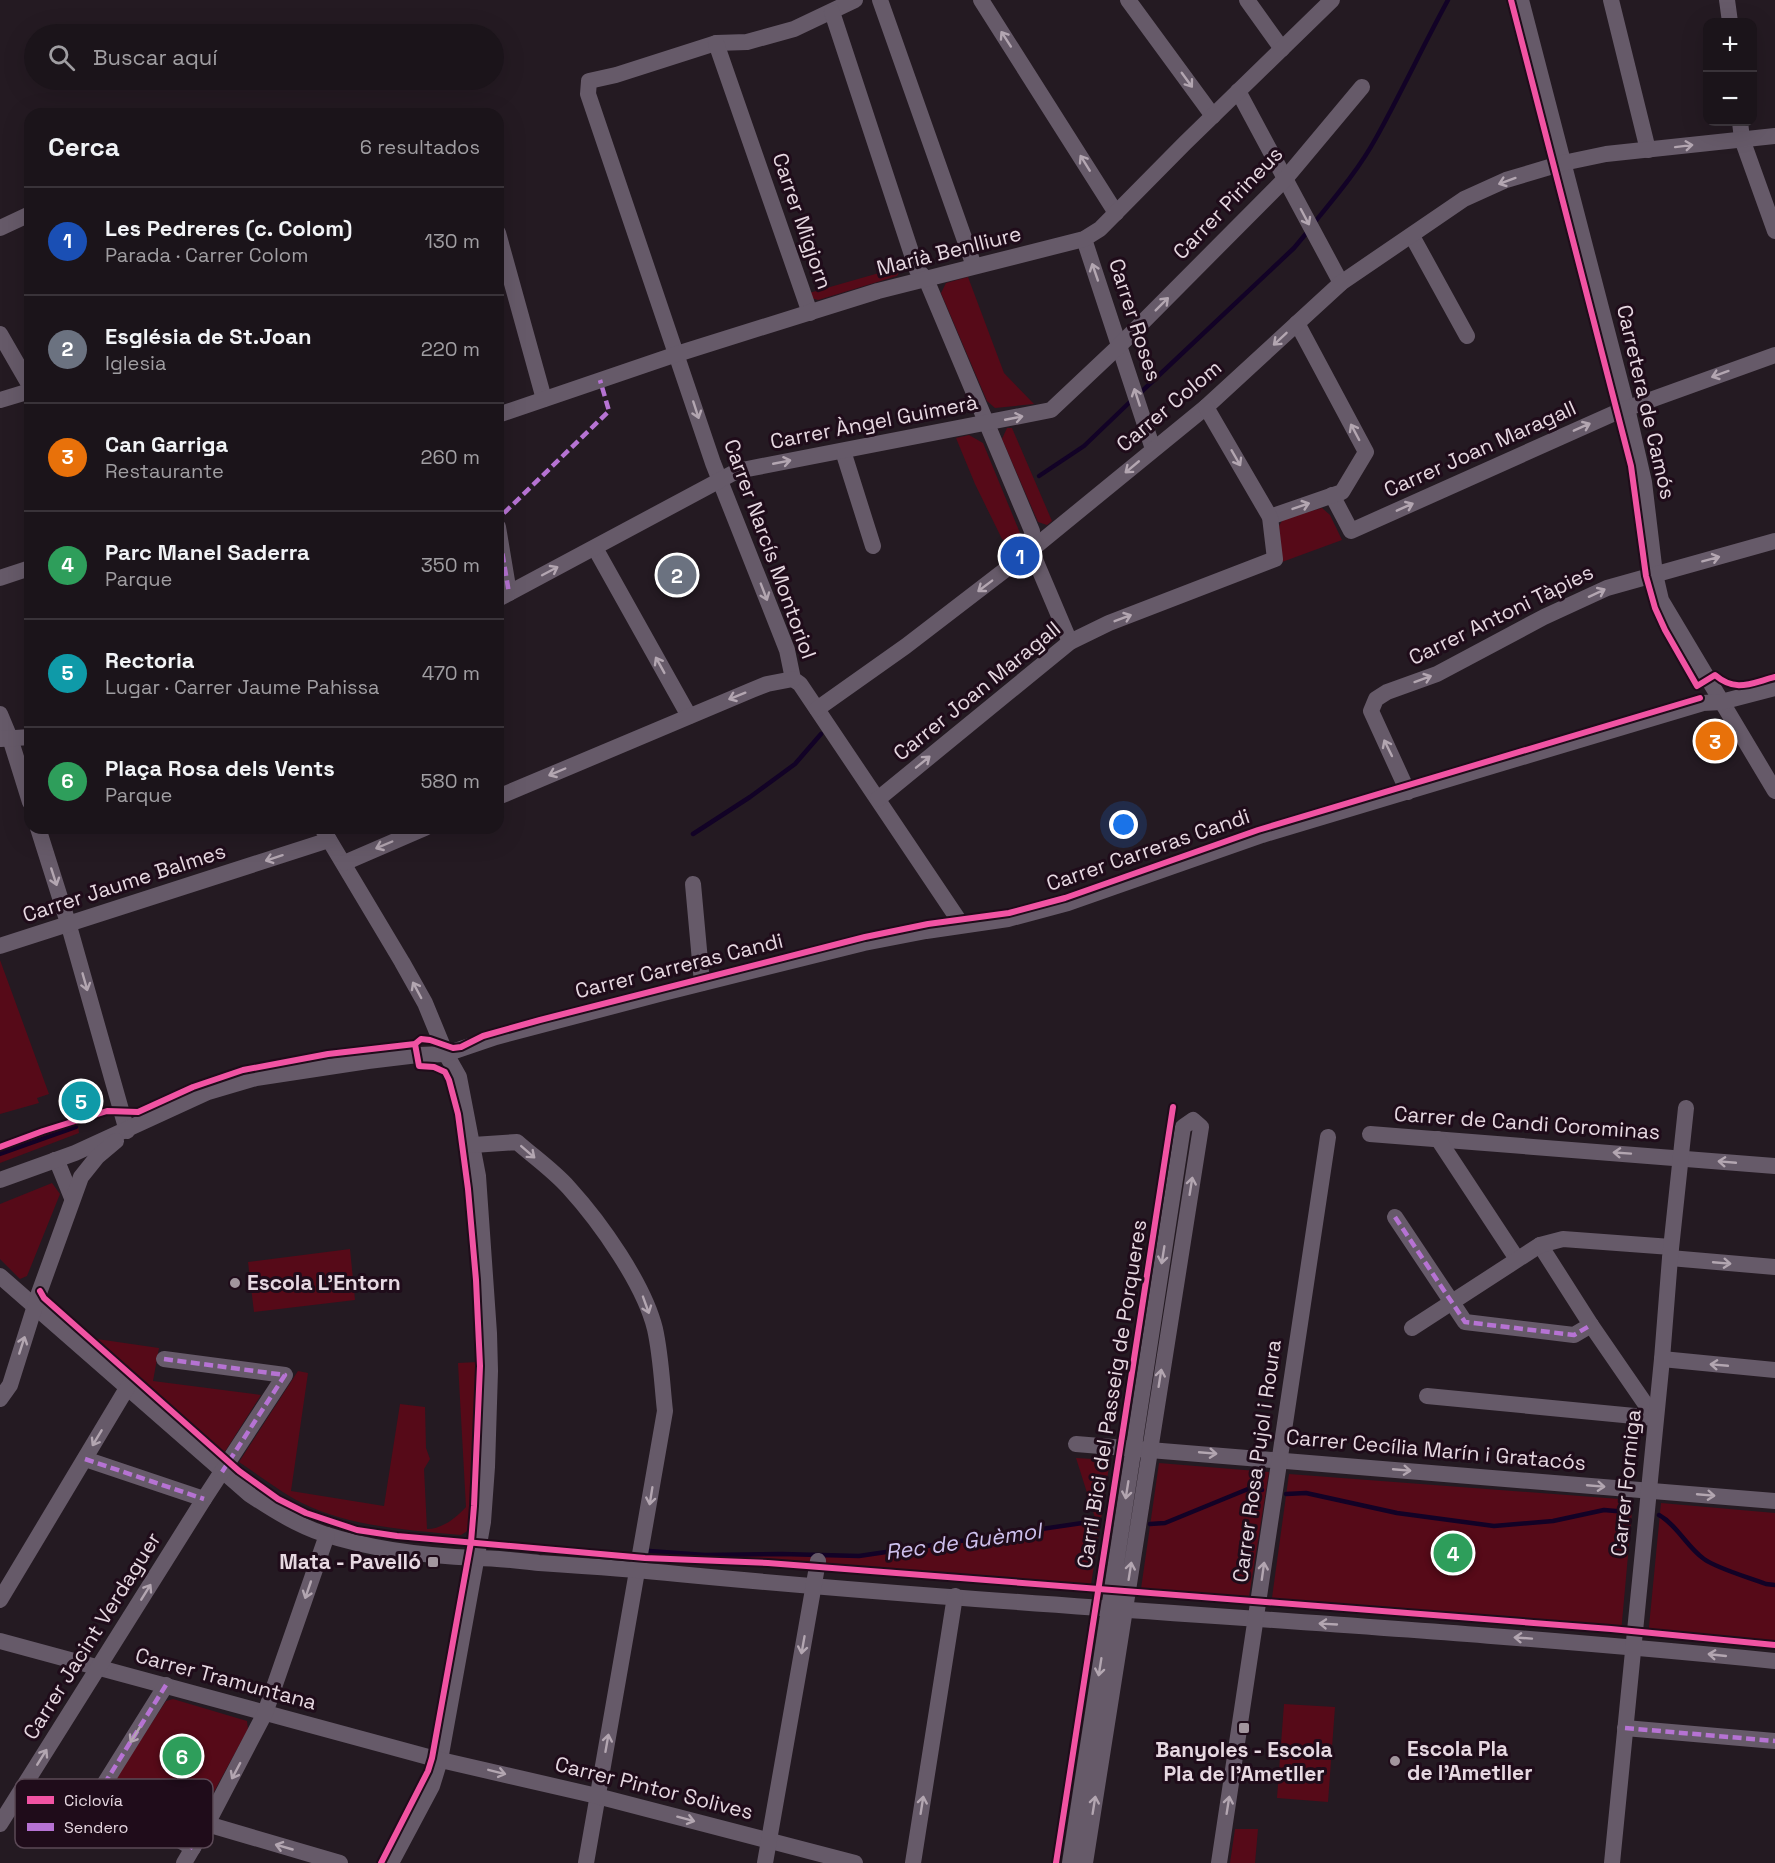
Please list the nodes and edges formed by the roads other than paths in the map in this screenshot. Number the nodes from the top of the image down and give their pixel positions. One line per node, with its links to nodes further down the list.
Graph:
1 (855, 0): 10 (street)
2 (880, 0): 29 (street)
3 (981, 0): 23 (street, one-way to 3)
4 (1128, 0): 16 (street, one-way to 16)
5 (1247, 0): 13 (street)
6 (1332, 0): 13 (street, Marià Benlliure)
7 (1521, 0): 21 (street, Carretera de Camós)
8 (1611, 0): 20 (street)
9 (1727, 0): 11 (street)
10 (832, 12): 12 (street); 31 (street)
11 (1729, 18)
12 (716, 43): 33 (street, Carrer Migjorn); 38 (street, Carrer Narcís Montoriol)
13 (1282, 49): 15 (street, Marià Benlliure)
14 (1362, 87): 22 (street, Carrer Pirineus)
15 (1239, 92): 16 (street, Marià Benlliure); 22 (street)
16 (1213, 116): 23 (street, Marià Benlliure)
17 (1740, 126): 19 (street)
18 (1775, 136): 19 (street, Carrer Colom)
19 (1742, 139): 20 (street, Carrer Colom, one-way to 19); 25 (street)
20 (1648, 150): 21 (street, Carrer Colom)
21 (1563, 163): 27 (street, Carrer Colom, one-way to 27); 45 (street, Carretera de Camós)
22 (1285, 179): 32 (street, one-way to 32); 37 (street, Carrer Pirineus, one-way to 22)
23 (1116, 213): 28 (street, Marià Benlliure)
24 (24, 217): 26 (street)
25 (1773, 221)
26 (0, 228)
27 (1412, 236): 32 (street, Carrer Colom); 36 (street)
28 (1084, 239): 29 (street, Marià Benlliure); 37 (street, Carrer Roses, one-way to 28)
29 (974, 266): 31 (street, Marià Benlliure)
30 (504, 278): 42 (street)
31 (926, 279): 33 (street, Marià Benlliure); 47 (street)
32 (1341, 283): 34 (street, Carrer Colom)
33 (810, 314): 38 (street, Marià Benlliure)
34 (1297, 323): 44 (street, Carrer Colom, one-way to 44); 51 (street, one-way to 34)
35 (0, 334): 40 (street)
36 (1467, 336)
37 (1120, 345): 47 (street, Carrer Àngel Guimerà, one-way to 37); 48 (street, Carrer Roses, one-way to 37)
38 (677, 354): 42 (street, Marià Benlliure); 50 (street, Carrer Narcís Montoriol, one-way to 50)
39 (1775, 355): 45 (street, Carrer Joan Maragall, one-way to 45)
40 (24, 378)
41 (24, 391): 43 (street)
42 (543, 399): 46 (street, Marià Benlliure)
43 (0, 400)
44 (1206, 407): 48 (street, Carrer Colom); 52 (street, one-way to 52)
45 (1627, 408): 51 (street, Carrer Joan Maragall, one-way to 45); 58 (street, Carretera de Camós)
46 (504, 413)
47 (988, 423): 49 (street, Carrer Àngel Guimerà); 56 (street)
48 (1153, 449): 56 (street, Carrer Colom, one-way to 56)
49 (843, 451): 50 (street, Carrer Àngel Guimerà, one-way to 49); 54 (street)
50 (719, 479): 55 (street, Carrer Àngel Guimerà); 62 (street, Carrer Narcís Montoriol, one-way to 62)
51 (1332, 495): 52 (street, one-way to 51)
52 (1270, 517): 61 (street, Carrer Joan Maragall, one-way to 52)
53 (1775, 541): 58 (street, Carrer Antoni Tàpies, one-way to 53)
54 (873, 546)
55 (595, 548): 60 (street, Carrer Àngel Guimerà, one-way to 55); 67 (street, one-way to 55)
56 (1031, 550): 61 (street); 65 (street, Carrer Colom, one-way to 65)
57 (24, 570): 59 (street)
58 (1655, 574): 64 (street, Carretera de Camós); 72 (street, Carrer Antoni Tàpies, one-way to 58)
59 (0, 578)
60 (504, 596)
61 (1070, 642): 74 (street, Carrer Joan Maragall, one-way to 61)
62 (793, 679): 65 (street, Carrer Narcís Montoriol); 67 (street, one-way to 67)
63 (1775, 688): 64 (street, Carrer Carreras Candi)
64 (1721, 702): 71 (street, Carretera de Camós); 72 (street, Carrer Carreras Candi)
65 (817, 709): 74 (street, Carrer Narcís Montoriol)
66 (0, 714): 69 (street)
67 (689, 716): 73 (street, one-way to 73)
68 (24, 737): 69 (street)
69 (5, 739): 70 (street)
70 (24, 787)
71 (1775, 791)
72 (1408, 792): 80 (street, Carrer Carreras Candi)
73 (504, 794)
74 (878, 799): 80 (street, Carrer Narcís Montoriol)
75 (40, 834): 81 (street, one-way to 81)
76 (326, 834): 78 (street); 81 (street, Carrer Jaume Balmes, one-way to 81)
77 (411, 834): 78 (street, one-way to 78)
78 (344, 863): 84 (street, one-way to 78)
79 (693, 884): 83 (street)
80 (962, 925): 83 (street, Carrer Carreras Candi)
81 (69, 926): 82 (street, Carrer Jaume Balmes); 86 (street, one-way to 86)
82 (0, 946)
83 (702, 983): 84 (street, Carrer Carreras Candi)
84 (446, 1054): 86 (street, Carrer Carreras Candi); 90 (street)
85 (1686, 1108): 91 (street, Carrer Formiga)
86 (127, 1131): 92 (street); 95 (street)
87 (1370, 1134): 89 (street, Carrer de Candi Corominas)
88 (1328, 1137): 116 (street, Carrer Rosa Pujol i Roura)
89 (1438, 1139): 91 (street, Carrer de Candi Corominas, one-way to 89); 99 (street)
90 (473, 1145): 122 (street); 124 (street, one-way to 124)
91 (1680, 1158): 93 (street, Carrer de Candi Corominas, one-way to 91); 98 (street, Carrer Formiga)
92 (55, 1160): 94 (street); 95 (street)
93 (1775, 1166)
94 (0, 1180)
95 (72, 1198): 103 (street)
96 (1395, 1217): 102 (street)
97 (1540, 1245): 98 (street); 99 (street); 104 (street)
98 (1671, 1252): 100 (street, one-way to 100); 107 (street, Carrer Formiga)
99 (1517, 1259): 102 (street)
100 (1775, 1267)
101 (0, 1276): 103 (street)
102 (1452, 1303): 104 (street); 105 (street)
103 (34, 1307): 109 (street); 111 (street, one-way to 103)
104 (1591, 1325): 112 (street)
105 (1412, 1328)
106 (164, 1359): 117 (street, Carrer Jacint Verdaguer)
107 (1662, 1359): 108 (street, one-way to 107); 112 (street, Carrer Formiga)
108 (1775, 1370)
109 (128, 1388): 115 (street, one-way to 115); 117 (street)
110 (1427, 1396): 112 (street)
111 (0, 1399)
112 (1655, 1418): 118 (street, Carrer Formiga)
113 (1076, 1444): 114 (street, Carrer Cecília Marín i Gratacós)
114 (1142, 1448): 114 (street, one-way to 114); 116 (street, Carrer Cecília Marín i Gratacós, one-way to 116); 128 (street)
115 (85, 1459): 119 (street); 127 (street)
116 (1280, 1460): 118 (street, Carrer Cecília Marín i Gratacós, one-way to 118); 129 (street, Carrer Rosa Pujol i Roura, one-way to 116)
117 (222, 1472): 119 (street, Carrer Jacint Verdaguer); 121 (street)
118 (1648, 1490): 120 (street, Carrer Cecília Marín i Gratacós, one-way to 120); 131 (street, Carrer Formiga)
119 (204, 1499): 133 (street, Carrer Jacint Verdaguer, one-way to 119)
120 (1775, 1501)
121 (327, 1535): 122 (street); 135 (street, one-way to 135)
122 (476, 1558): 124 (street); 138 (street)
123 (818, 1561): 125 (street)
124 (638, 1570): 125 (street); 141 (street, one-way to 124)
125 (813, 1587): 126 (street); 146 (street, one-way to 146)
126 (955, 1596): 128 (street); 154 (street, one-way to 126)
127 (0, 1600)
128 (1116, 1609): 129 (street); 155 (street, one-way to 155); 156 (street, one-way to 128)
129 (1257, 1620): 131 (street, one-way to 129); 157 (street, Carrer Rosa Pujol i Roura, one-way to 129)
130 (0, 1641): 133 (street, Carrer Tramuntana)
131 (1633, 1647): 132 (street, one-way to 131); 136 (street, Carrer Formiga)
132 (1775, 1661)
133 (99, 1667): 134 (street, Carrer Tramuntana); 139 (street, Carrer Jacint Verdaguer, one-way to 133)
134 (166, 1685): 135 (street, Carrer Tramuntana); 140 (street, one-way to 140)
135 (265, 1713): 138 (street, Carrer Tramuntana); 143 (street, one-way to 143)
136 (1625, 1728): 137 (street); 158 (street, Carrer Formiga)
137 (1775, 1741)
138 (440, 1760): 141 (street, Carrer Pintor Solives, one-way to 141); 150 (street)
139 (28, 1779)
140 (106, 1779)
141 (597, 1796): 146 (street, Carrer Pintor Solives, one-way to 146); 151 (street)
142 (15, 1800): 144 (street, Carrer Jacint Verdaguer, one-way to 142)
143 (213, 1813)
144 (0, 1824)
145 (213, 1826): 149 (street, one-way to 145)
146 (769, 1841): 152 (street); 153 (street, Carrer Pintor Solives)
147 (193, 1848): 148 (street)
148 (184, 1863)
149 (340, 1863)
150 (391, 1863)
151 (586, 1863)
152 (765, 1863)
153 (855, 1863)
154 (913, 1863)
155 (1070, 1863)
156 (1084, 1863)
157 (1219, 1863)
158 (1612, 1863)

